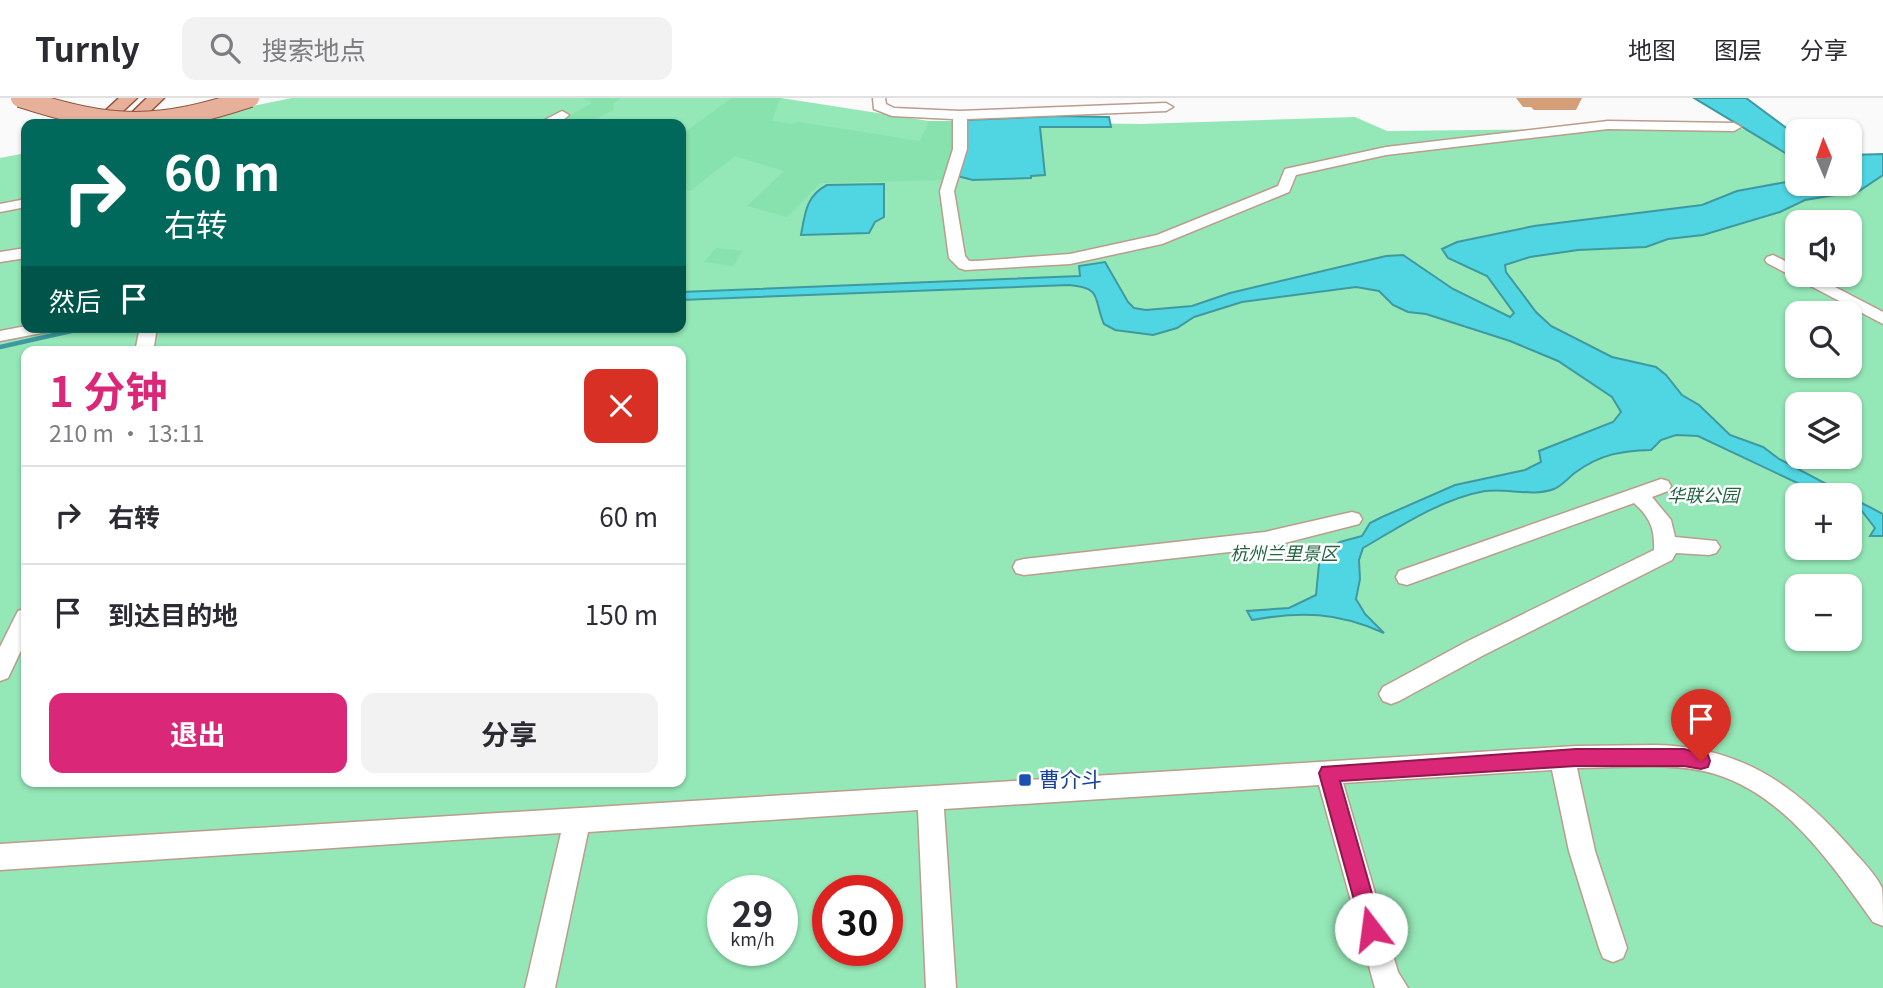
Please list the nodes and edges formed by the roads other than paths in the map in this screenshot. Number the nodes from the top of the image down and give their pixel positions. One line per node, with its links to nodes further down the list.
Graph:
1 (20, 98): 11 (main road, bridge)
2 (71, 98): 5 (main road)
3 (129, 98): 12 (main road)
4 (156, 98): 13 (main road)
5 (212, 98)
6 (250, 98): 14 (main road, bridge)
7 (879, 98): 10 (street)
8 (1166, 107): 10 (street)
9 (562, 115): 15 (street)
10 (960, 115): 16 (street)
11 (100, 119)
12 (105, 119)
13 (133, 119)
14 (141, 119)
15 (554, 119)
16 (1734, 127)
17 (21, 204): 18 (street)
18 (0, 208)
19 (21, 254): 20 (street)
20 (0, 257)
21 (1773, 260): 22 (street)
22 (1785, 266)
23 (1823, 287): 24 (street)
24 (1883, 319)
25 (21, 331): 26 (street)
26 (0, 335)
27 (1661, 486): 28 (street)
28 (1637, 495): 30 (street); 33 (street)
29 (1352, 519): 32 (street)
30 (1665, 544): 31 (street); 36 (street)
31 (1709, 547)
32 (1024, 567)
33 (1407, 577)
34 (21, 627): 35 (street)
35 (0, 671)
36 (1391, 694)
37 (1562, 758): 38 (street); 42 (street); 43 (street)
38 (1328, 773): 39 (street); 46 (street)
39 (930, 798): 40 (street); 45 (street)
40 (577, 820): 41 (street); 44 (street)
41 (0, 857)
42 (1883, 912)
43 (1614, 948)
44 (540, 988)
45 (941, 988)
46 (1393, 988)

